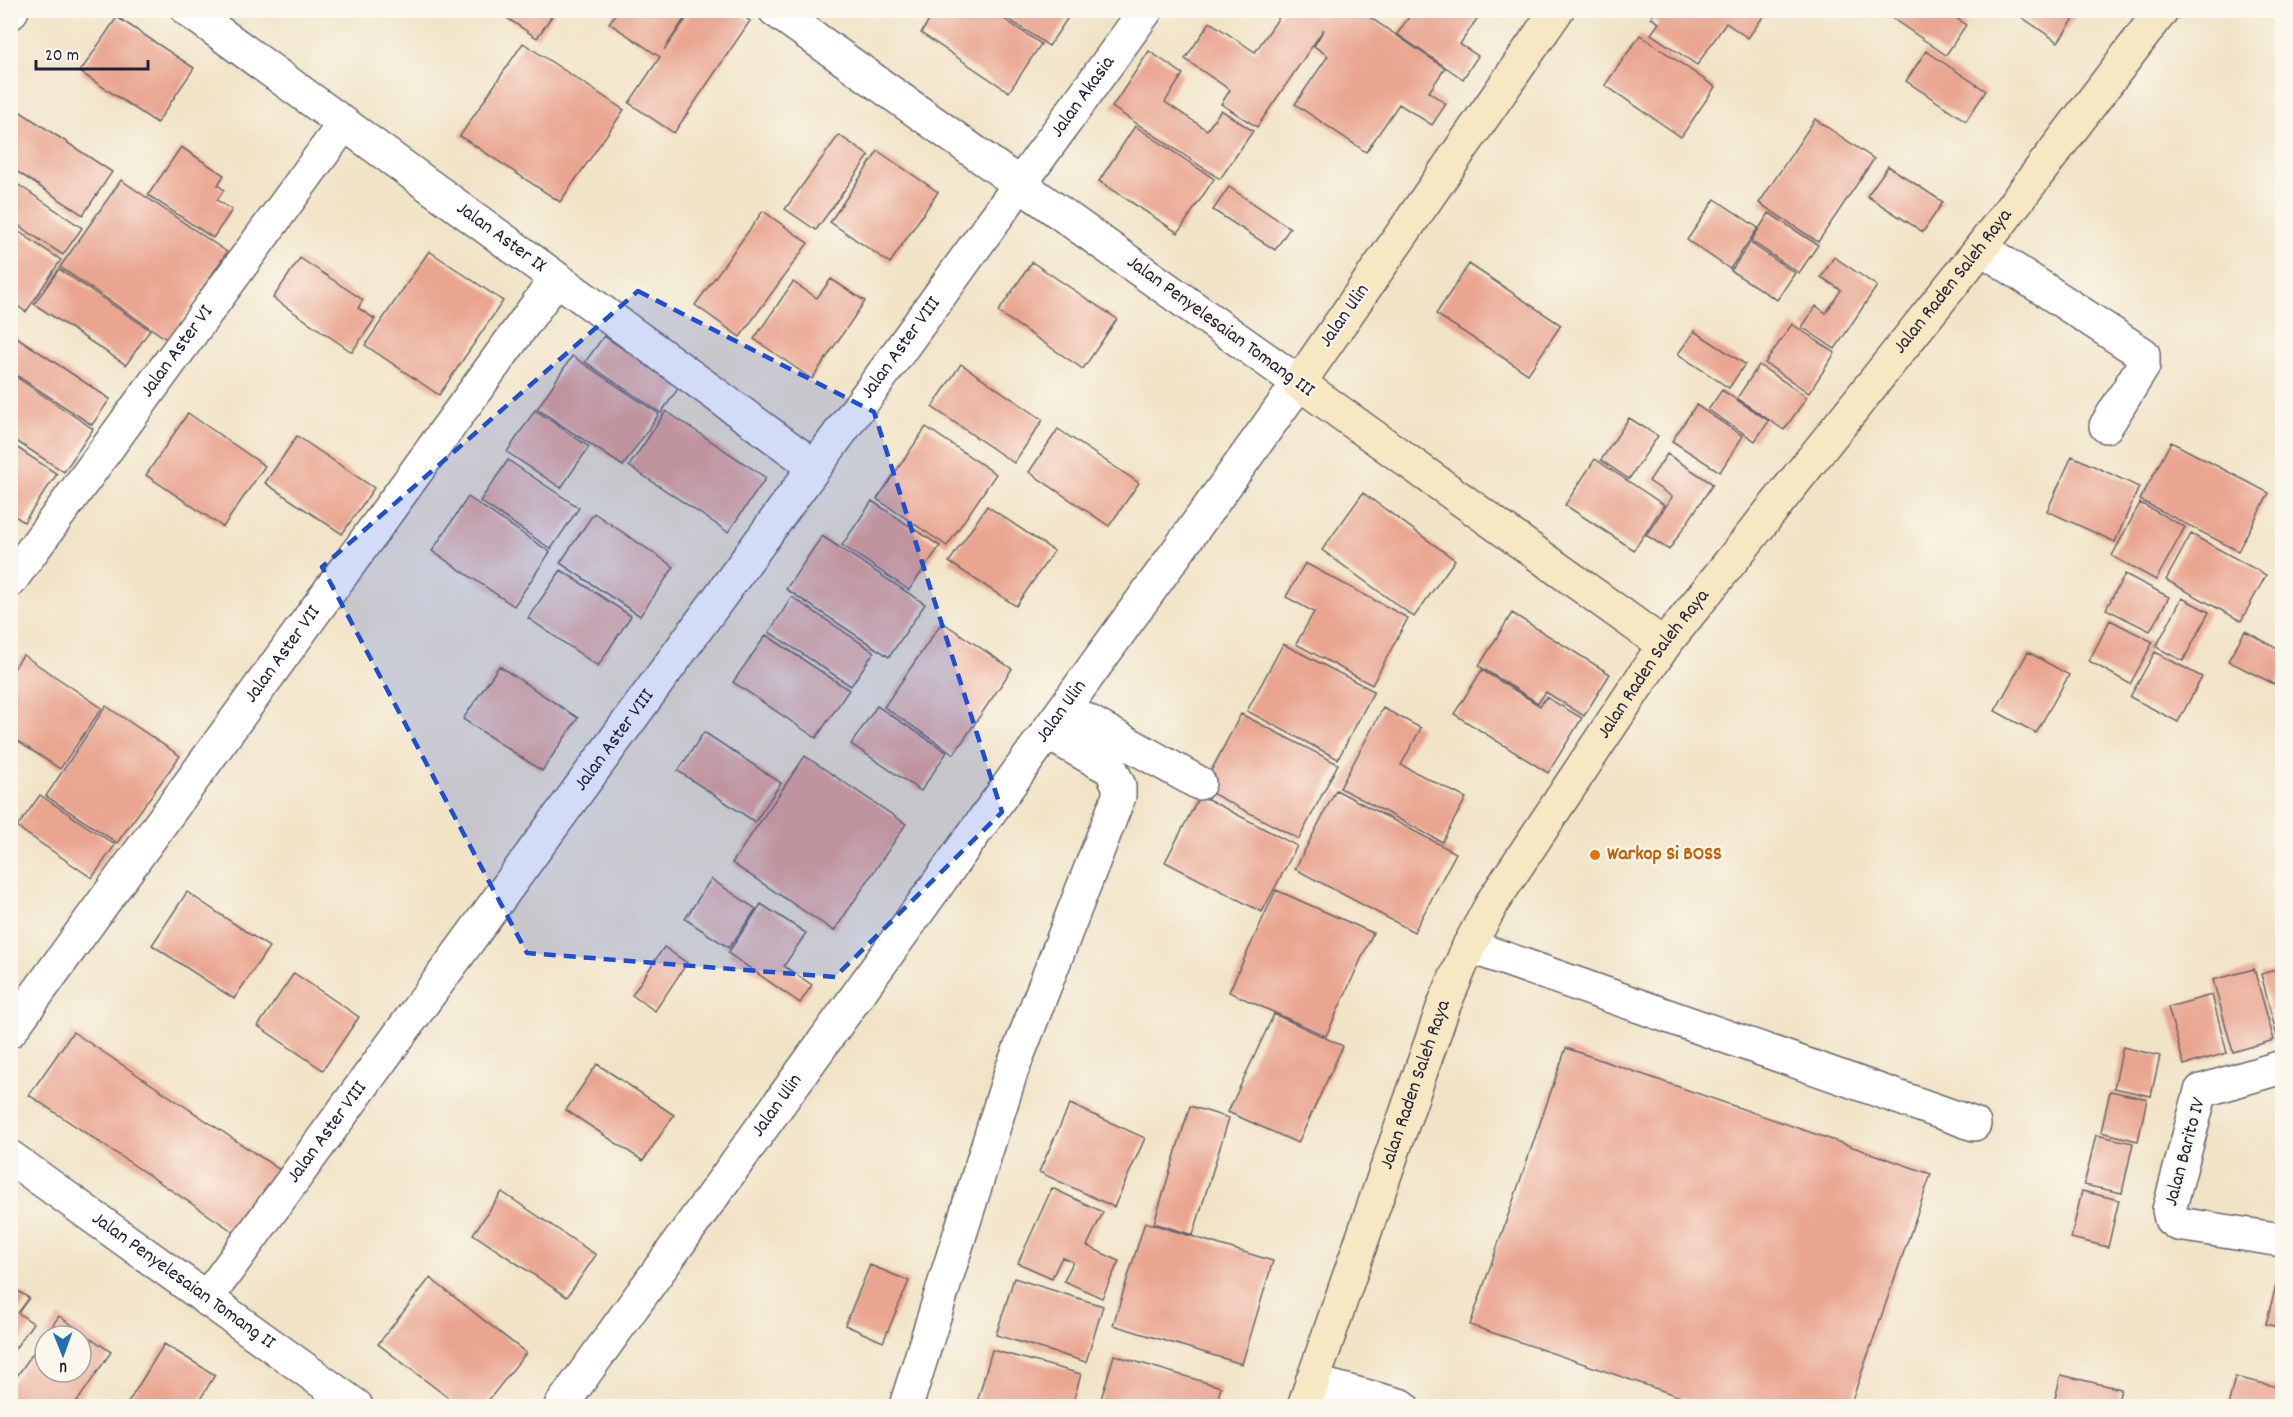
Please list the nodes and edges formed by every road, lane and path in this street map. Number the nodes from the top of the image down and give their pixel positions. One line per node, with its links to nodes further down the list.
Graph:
1 (188, 10): 6 (street, Jalan Aster IX)
2 (775, 10): 7 (street, Jalan Penyelesaian Tomang III)
3 (1146, 10): 7 (street, Jalan Akasia)
4 (1557, 10): 10 (main road, Jalan Ulin)
5 (2162, 10): 8 (main road, Jalan Raden Saleh Raya)
6 (344, 124): 9 (street, Jalan Aster IX); 13 (street, Jalan Aster VI)
7 (1021, 184): 10 (street, Jalan Penyelesaian Tomang III); 12 (street, Jalan Aster VIII)
8 (1981, 248): 11 (street); 14 (main road, Jalan Raden Saleh Raya)
9 (556, 279): 12 (street, Jalan Aster IX); 18 (street, Jalan Aster VII)
10 (1299, 383): 14 (main road, Jalan Penyelesaian Tomang III); 15 (street, Jalan Ulin)
11 (2106, 426)
12 (814, 466): 23 (street, Jalan Aster VIII)
13 (10, 581)
14 (1664, 645): 17 (main road, Jalan Raden Saleh Raya)
15 (1057, 721): 16 (street); 26 (street, Jalan Ulin); 27 (street)
16 (1199, 783)
17 (1469, 946): 20 (street); 24 (main road, Jalan Raden Saleh Raya)
18 (10, 1031)
19 (2283, 1067): 22 (street, Jalan Barito IV)
20 (1974, 1124)
21 (10, 1157): 23 (street, Jalan Penyelesaian Tomang II)
22 (2283, 1240)
23 (206, 1299): 25 (street, Jalan Penyelesaian Tomang II)
24 (1308, 1394): 28 (street)
25 (356, 1407)
26 (561, 1407)
27 (906, 1407)
28 (1402, 1407)

